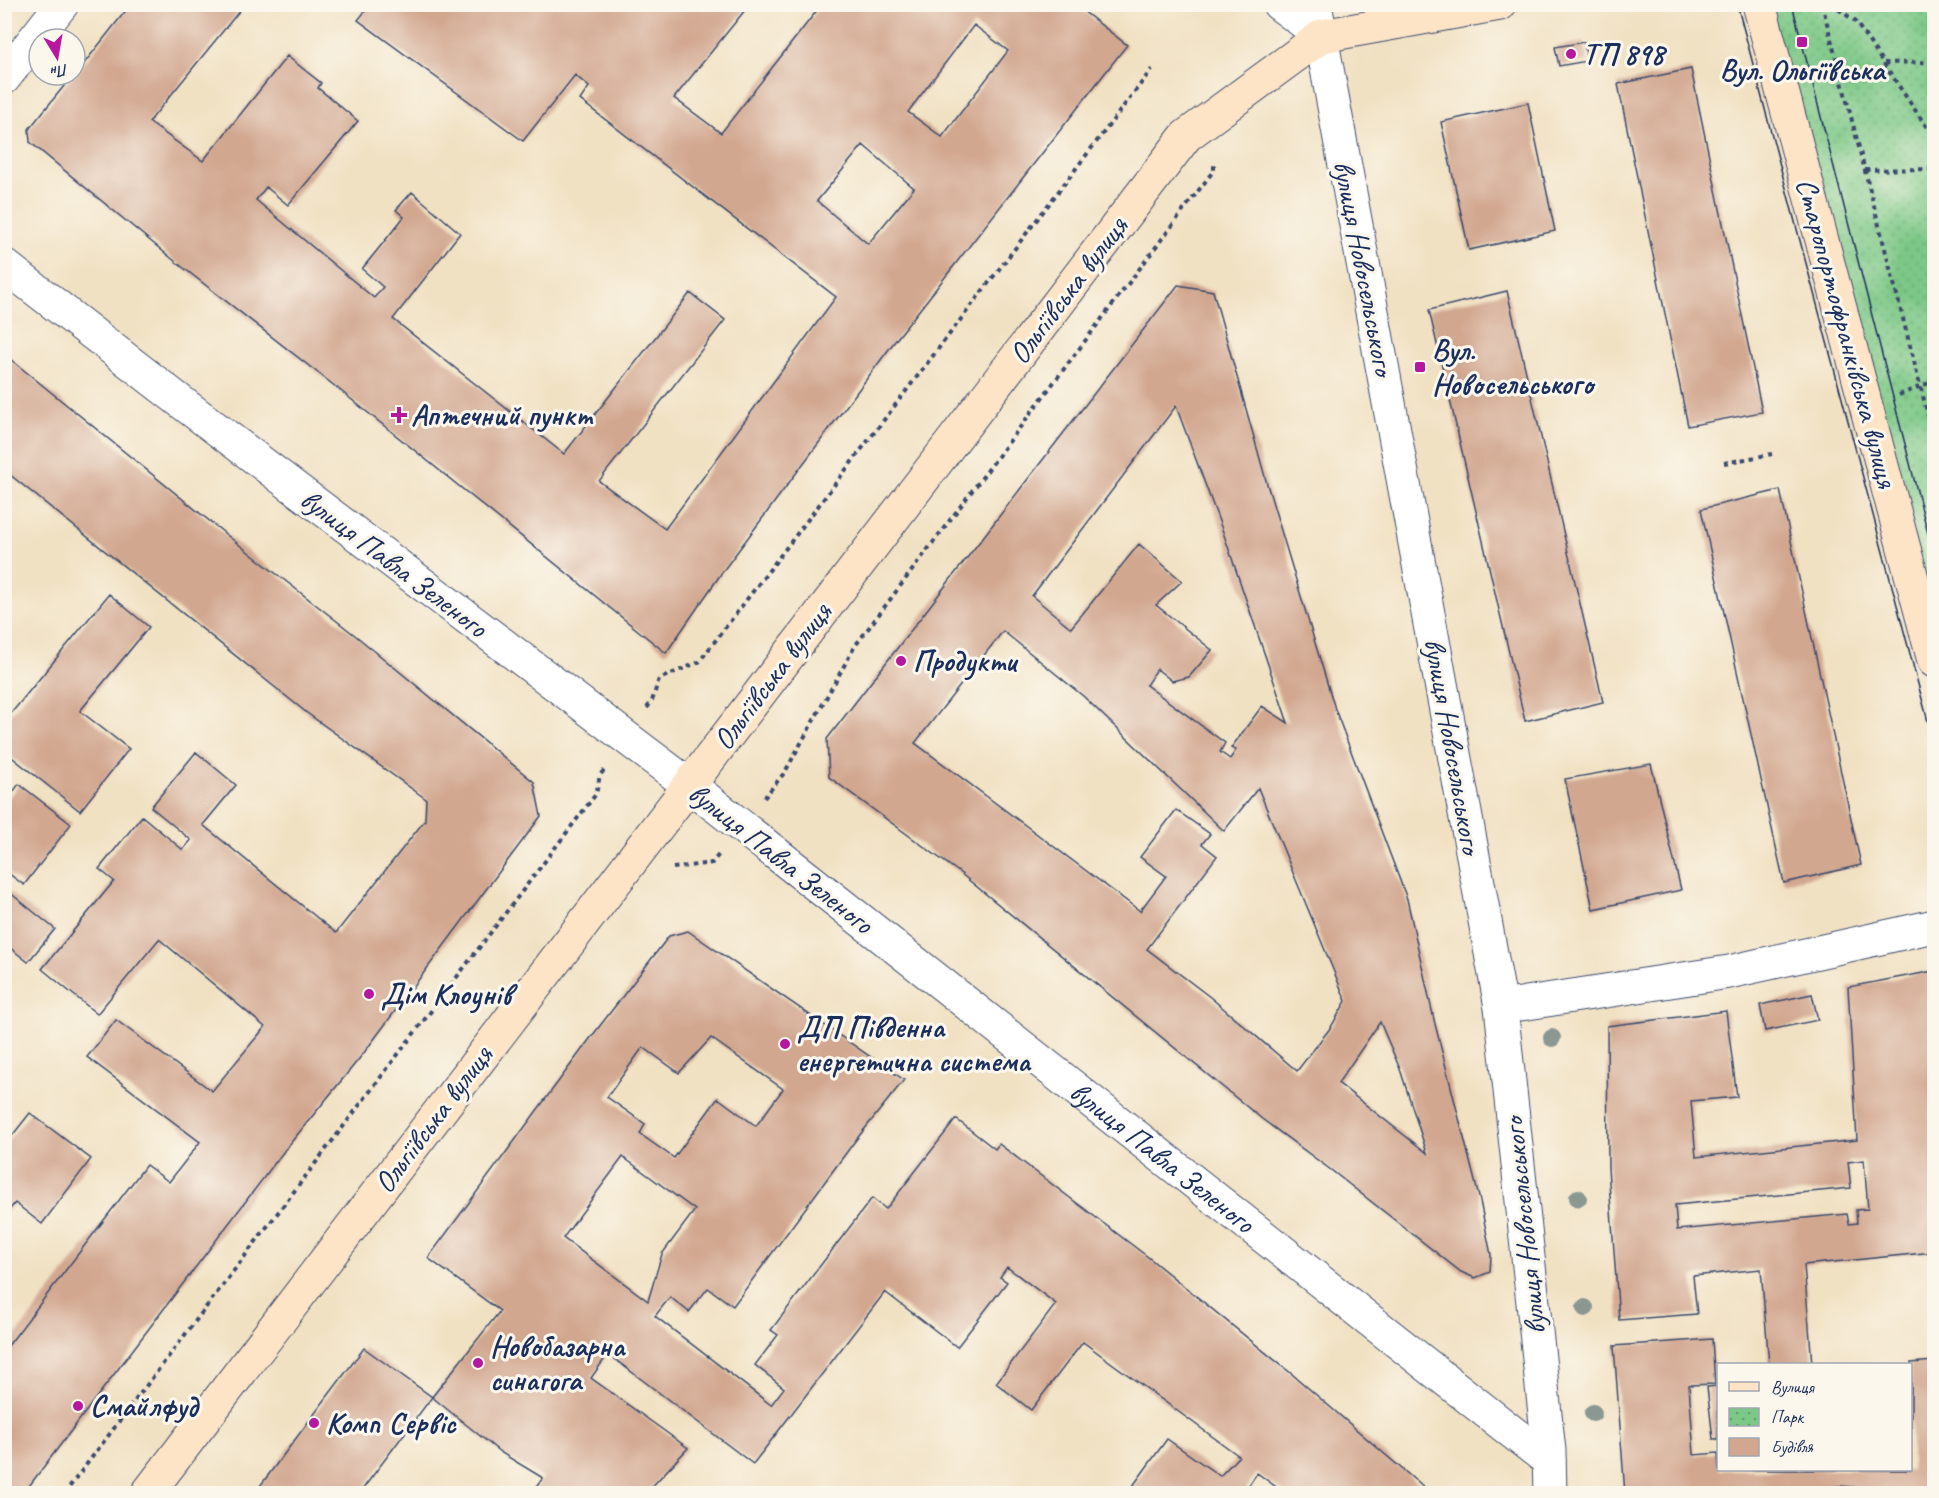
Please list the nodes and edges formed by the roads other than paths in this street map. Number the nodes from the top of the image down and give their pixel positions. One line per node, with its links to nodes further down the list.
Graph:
1 (62, 4): 7 (street)
2 (1279, 4): 6 (street)
3 (1315, 4): 6 (street, вулиця Новосельського)
4 (1500, 4): 6 (street, Ольгіївська вулиця)
5 (1759, 4): 9 (street, Старопортофранківська вулиця)
6 (1322, 36): 10 (street, Ольгіївська вулиця); 12 (street, вулиця Новосельського)
7 (4, 78)
8 (4, 265): 10 (street, вулиця Павла Зеленого)
9 (1935, 662)
10 (689, 785): 13 (street, вулиця Павла Зеленого); 14 (street, Ольгіївська вулиця)
11 (1935, 926): 12 (street)
12 (1501, 1007): 13 (street, вулиця Новосельського)
13 (1549, 1461): 15 (street, вулиця Новосельського)
14 (147, 1494)
15 (1550, 1494)

